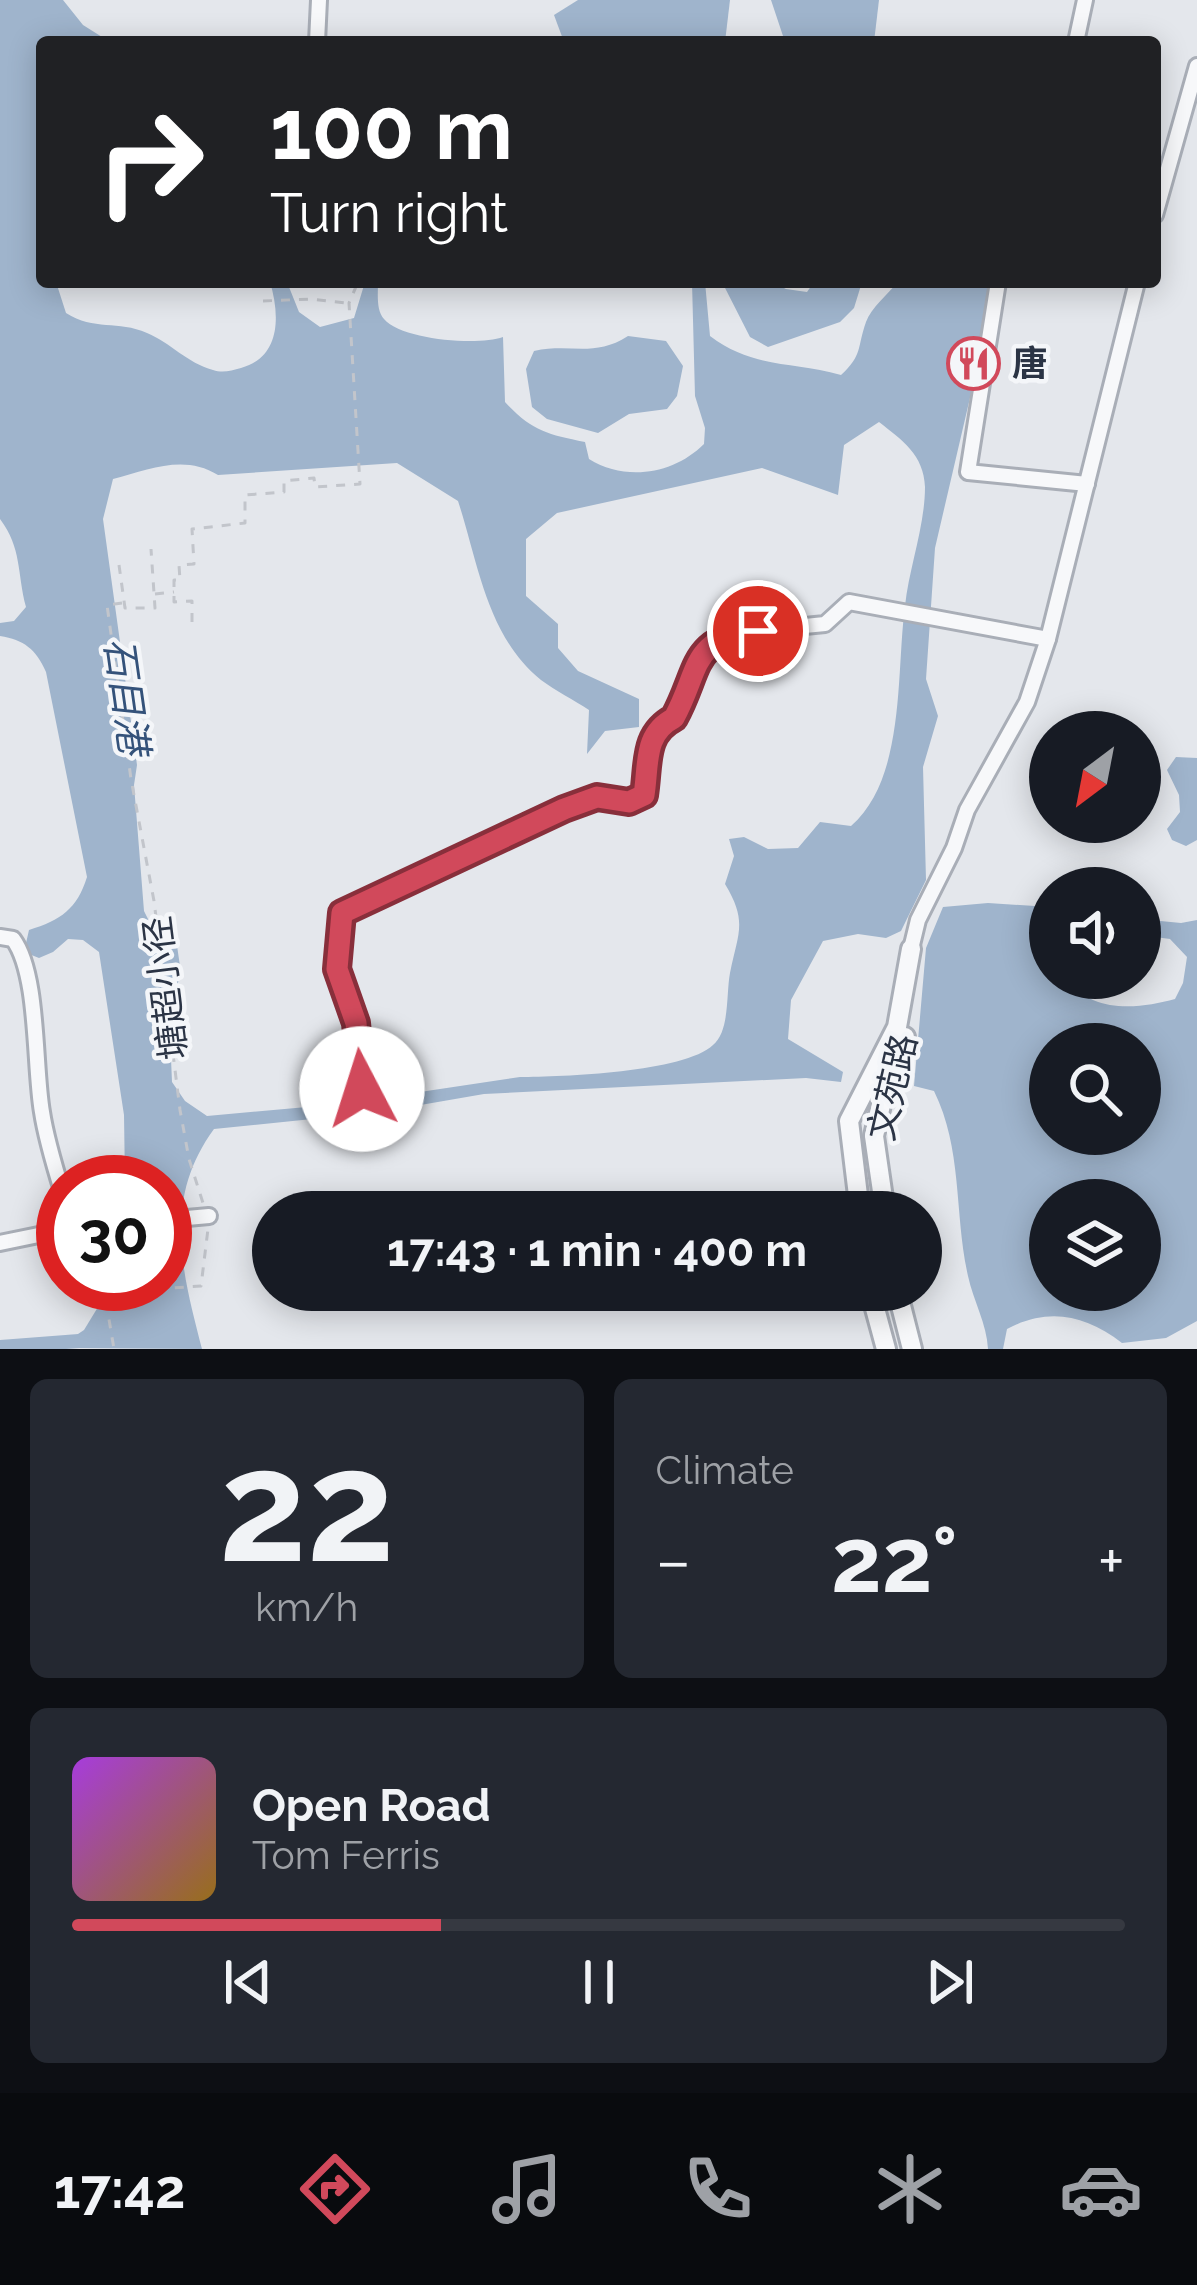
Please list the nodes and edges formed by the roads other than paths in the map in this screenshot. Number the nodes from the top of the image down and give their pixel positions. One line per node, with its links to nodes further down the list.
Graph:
1 (319, 0): 3 (street)
2 (1085, 0): 4 (street)
3 (317, 36)
4 (1077, 36)
5 (1197, 66): 6 (street)
6 (1161, 194)
7 (997, 288): 9 (street)
8 (1136, 288): 9 (street)
9 (1087, 484): 10 (street)
10 (1048, 638): 12 (street); 13 (street)
11 (0, 937): 14 (street)
12 (911, 949): 15 (street, 文苑路); 16 (street, 文苑路)
13 (363, 1120)
14 (53, 1155)
15 (857, 1191)
16 (882, 1191)
17 (209, 1216): 18 (street)
18 (192, 1218)
19 (36, 1236): 20 (street)
20 (0, 1244)
21 (876, 1311): 23 (street)
22 (902, 1311): 24 (street)
23 (886, 1349)
24 (912, 1349)

